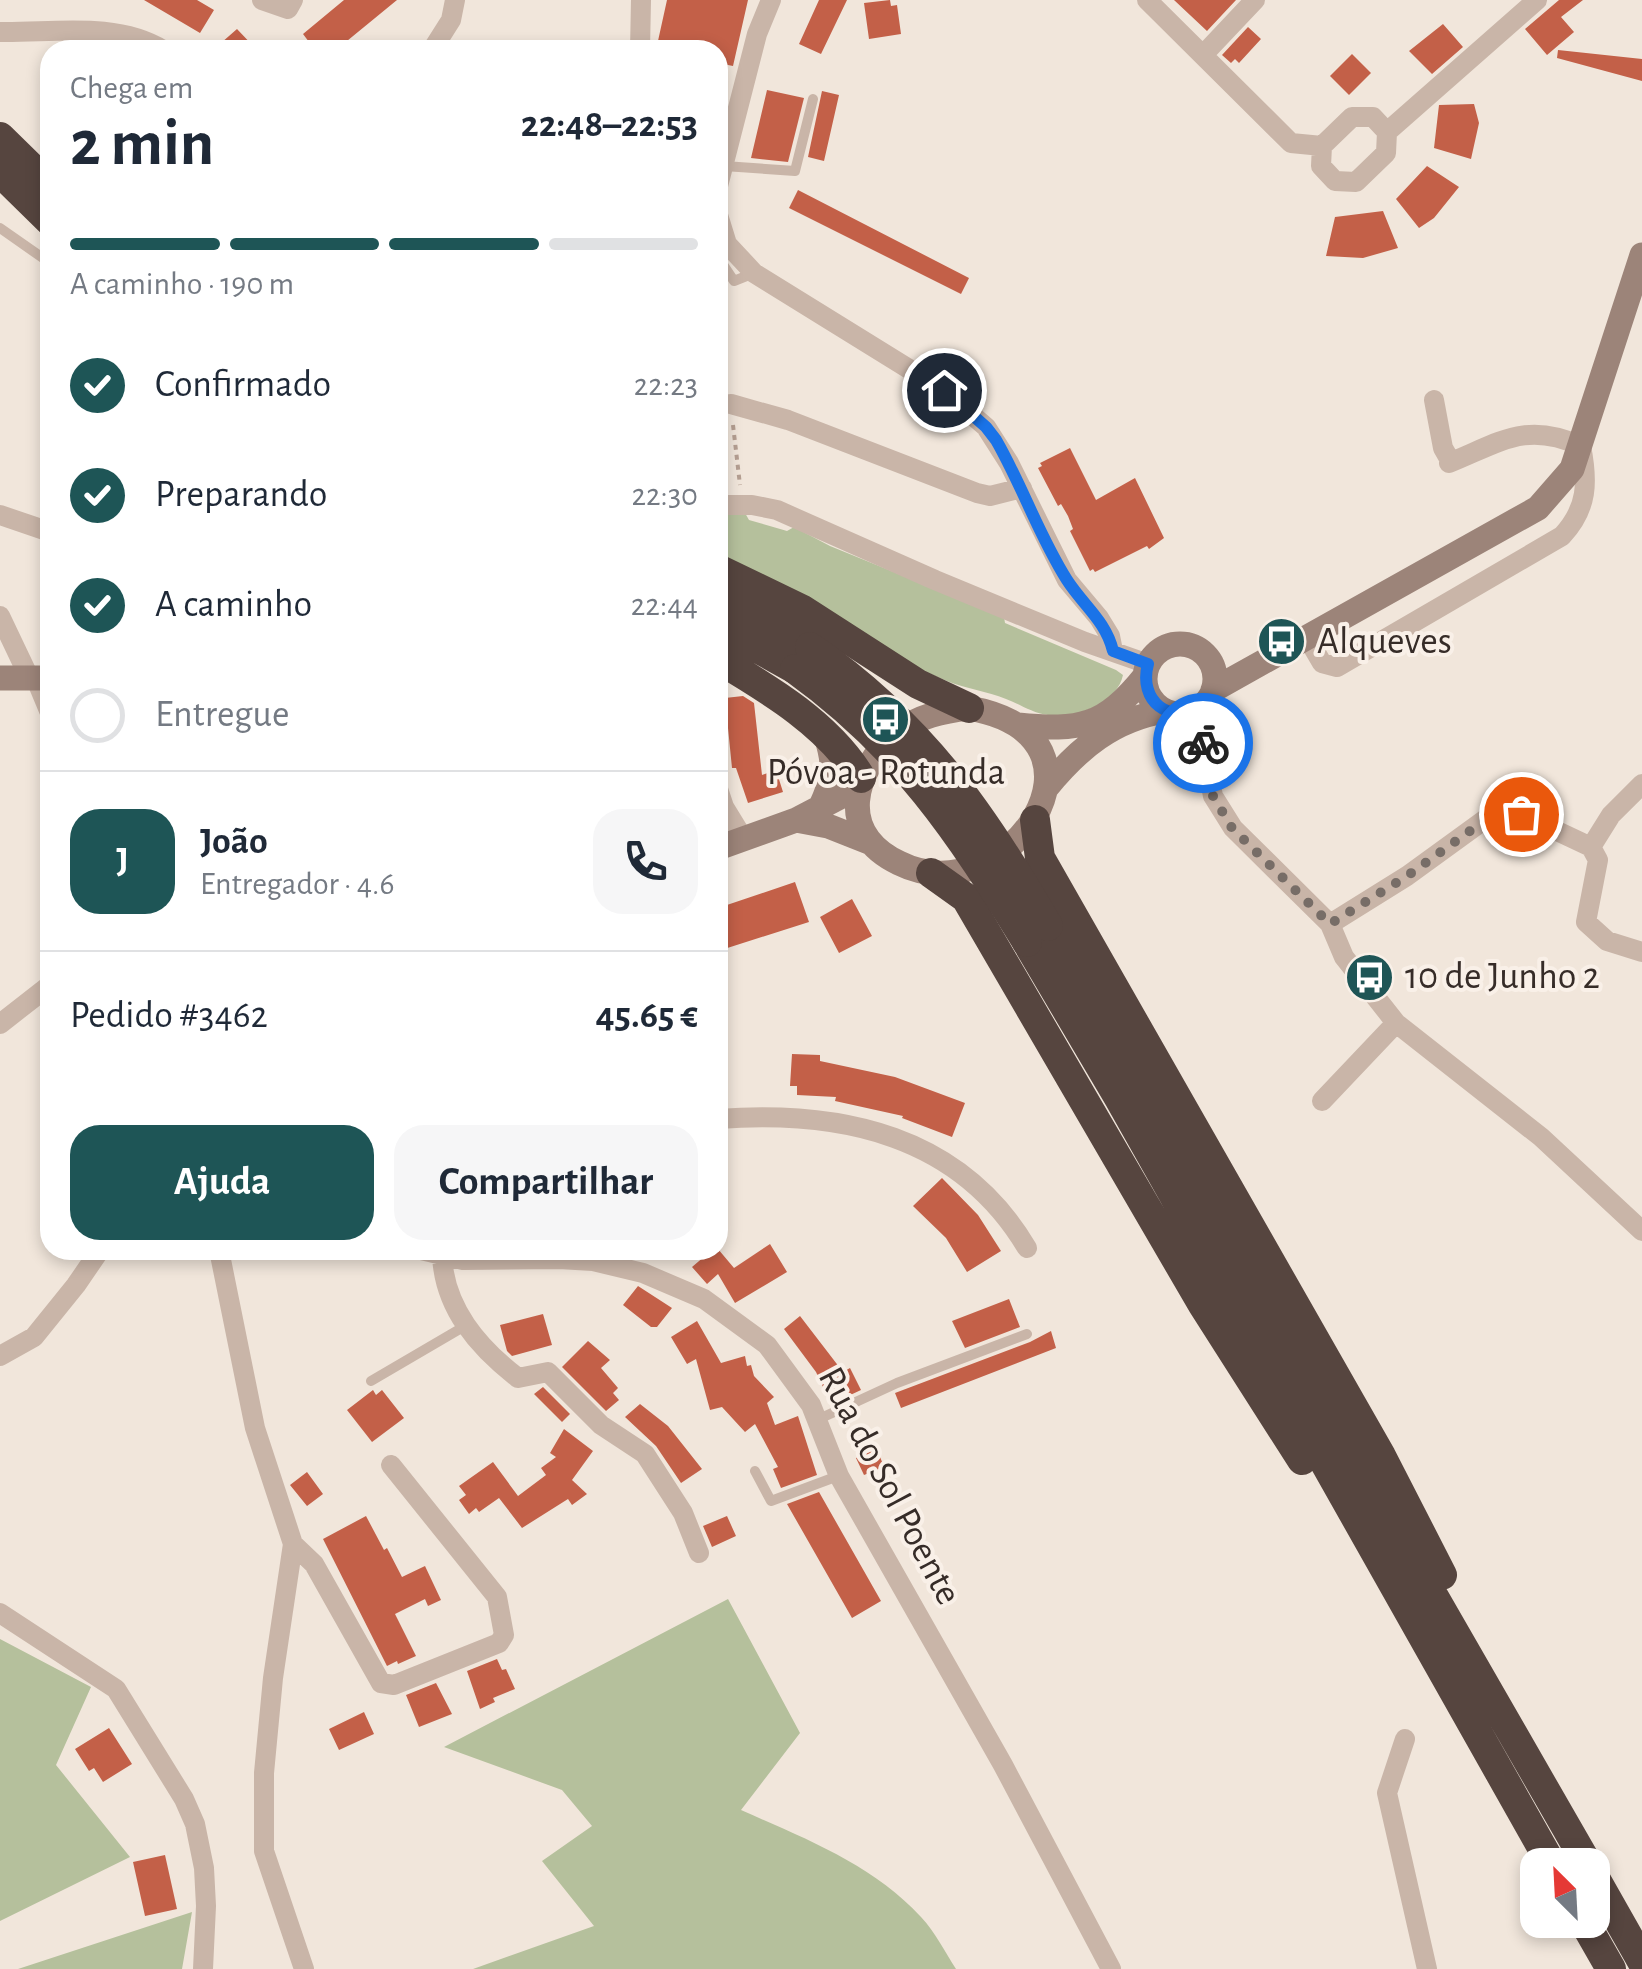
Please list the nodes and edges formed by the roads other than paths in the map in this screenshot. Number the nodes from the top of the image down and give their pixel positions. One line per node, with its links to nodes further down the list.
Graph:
1 (262, 0): 7 (street)
2 (456, 0): 11 (street)
3 (641, 0): 12 (street)
4 (771, 0): 18 (street)
5 (1255, 0): 13 (street)
6 (1537, 0): 15 (street)
7 (293, 1)
8 (1151, 1): 13 (street)
9 (0, 32): 10 (street)
10 (143, 40)
11 (438, 40)
12 (640, 40)
13 (1203, 55): 17 (street)
14 (813, 99): 21 (lane)
15 (1387, 132): 17 (street); 17 (street)
16 (0, 138): 20 (highway)
17 (1322, 146)
18 (728, 148)
19 (0, 172): 22 (highway)
20 (40, 176)
21 (728, 179)
22 (40, 211)
23 (0, 228): 25 (lane)
24 (728, 244): 28 (street)
25 (40, 255)
26 (1642, 255): 31 (street)
27 (728, 271): 28 (lane)
28 (754, 273): 32 (street)
29 (1434, 400): 31 (street)
30 (731, 404): 32 (street)
31 (1582, 446): 40 (street); 40 (street)
32 (1022, 488): 41 (street)
33 (728, 505): 41 (street)
34 (0, 515): 35 (street)
35 (40, 529)
36 (728, 574): 48 (highway)
37 (728, 603): 42 (highway)
38 (0, 616): 46 (street)
39 (728, 630): 42 (highway)
40 (1308, 639): 47 (street)
41 (1113, 651): 44 (street)
42 (802, 658): 64 (highway, bridge)
43 (728, 664): 50 (highway)
44 (1146, 670): 47 (street); 47 (street); 49 (street)
45 (0, 678): 46 (street)
46 (38, 678)
47 (1195, 698): 53 (street); 63 (street)
48 (968, 708): 49 (street); 51 (street)
49 (1018, 725): 53 (street)
50 (826, 736): 51 (highway); 54 (street)
51 (860, 782): 54 (street); 59 (street)
52 (1642, 784): 61 (street)
53 (1047, 787): 57 (street)
54 (820, 808): 56 (street)
55 (728, 814): 58 (street)
56 (796, 820): 58 (street); 59 (street)
57 (1035, 820): 62 (street); 90 (highway)
58 (743, 838): 60 (street)
59 (871, 843): 62 (street)
60 (728, 844)
61 (1591, 848): 63 (street); 65 (street)
62 (932, 873): 88 (highway)
63 (1330, 924): 67 (street)
64 (1038, 934): 88 (highway); 90 (highway)
65 (1642, 952)
66 (40, 992): 68 (street)
67 (1396, 1023): 69 (street); 71 (street)
68 (0, 1024)
69 (1322, 1101)
70 (728, 1119): 72 (street)
71 (1642, 1231)
72 (1027, 1248)
73 (93, 1260): 79 (street)
74 (221, 1260): 85 (street)
75 (443, 1260): 77 (street)
76 (576, 1260): 81 (street, Rua do Sol Poente)
77 (466, 1326): 80 (lane); 86 (street)
78 (1027, 1334): 81 (lane)
79 (0, 1356)
80 (371, 1381)
81 (819, 1419): 84 (street, Rua do Sol Poente)
82 (391, 1465): 85 (street)
83 (755, 1471): 84 (lane)
84 (840, 1476): 98 (street, Rua do Sol Poente)
85 (294, 1544): 97 (street)
86 (699, 1553)
87 (0, 1613): 96 (street)
88 (1467, 1714): 91 (highway)
89 (1405, 1739): 99 (street)
90 (1517, 1747): 92 (highway)
91 (1542, 1848)
92 (1578, 1848)
93 (1610, 1905): 95 (highway)
94 (1593, 1938): 100 (highway)
95 (1642, 1961)
96 (203, 1969)
97 (304, 1969)
98 (1111, 1969)
99 (1427, 1969)
100 (1611, 1969)

